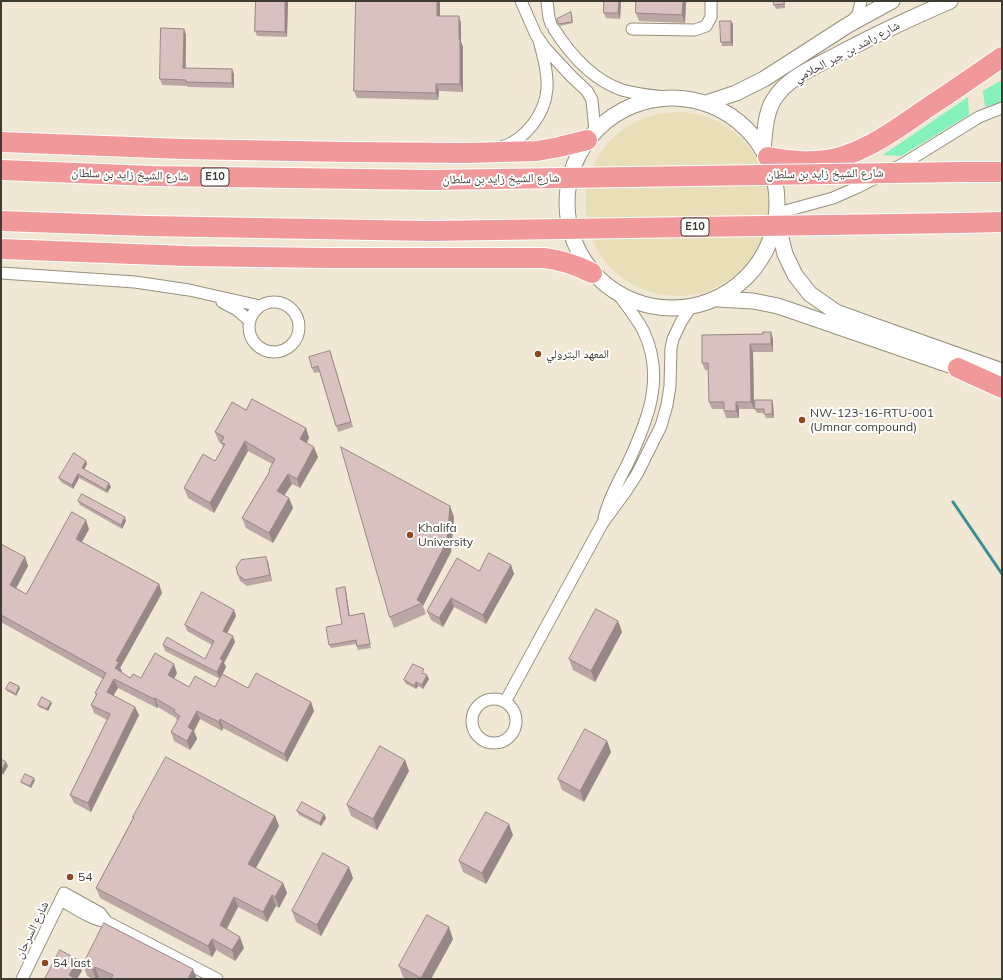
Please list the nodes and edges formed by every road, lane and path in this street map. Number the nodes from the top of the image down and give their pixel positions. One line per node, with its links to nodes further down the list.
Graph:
1 (521, 1): 11 (street)
2 (547, 1): 13 (street)
3 (711, 1): 10 (street)
4 (861, 1): 9 (street)
5 (892, 1): 9 (main road, شارع راشد بن جبر الحلامي)
6 (942, 1): 8 (main road)
7 (950, 1): 8 (main road, شارع راشد بن جبر الحلامي)
8 (927, 11): 19 (main road, شارع راشد بن جبر الحلامي)
9 (848, 25): 14 (main road, شارع راشد بن جبر الحلامي)
10 (632, 29)
11 (539, 40): 16 (street); 18 (street)
12 (1002, 57): 19 (highway)
13 (674, 98): 14 (main road); 16 (main road)
14 (706, 103): 19 (main road)
15 (1002, 108): 22 (street)
16 (591, 136): 18 (highway); 26 (main road)
17 (1, 142): 18 (highway)
18 (467, 153)
19 (765, 153): 22 (main road)
20 (1, 170): 21 (highway, شارع الشيخ زايد بن سلطان / E10, bridge)
21 (1002, 172)
22 (777, 218): 30 (main road); 35 (main road)
23 (1, 221): 24 (highway, E10, bridge)
24 (1002, 222)
25 (1, 249): 26 (highway)
26 (592, 272): 28 (main road)
27 (1, 273): 29 (street)
28 (618, 294): 32 (main road); 38 (street)
29 (209, 295): 31 (street); 33 (street)
30 (718, 298): 32 (main road); 34 (main road)
31 (260, 306): 33 (street); 33 (street)
32 (691, 307): 38 (street)
33 (250, 321)
34 (958, 368): 36 (highway); 37 (highway)
35 (1002, 371)
36 (1002, 384)
37 (1002, 388)
38 (602, 524): 39 (street)
39 (505, 702)
40 (22, 979): 41 (street, شارع السرحان)
41 (217, 979)

